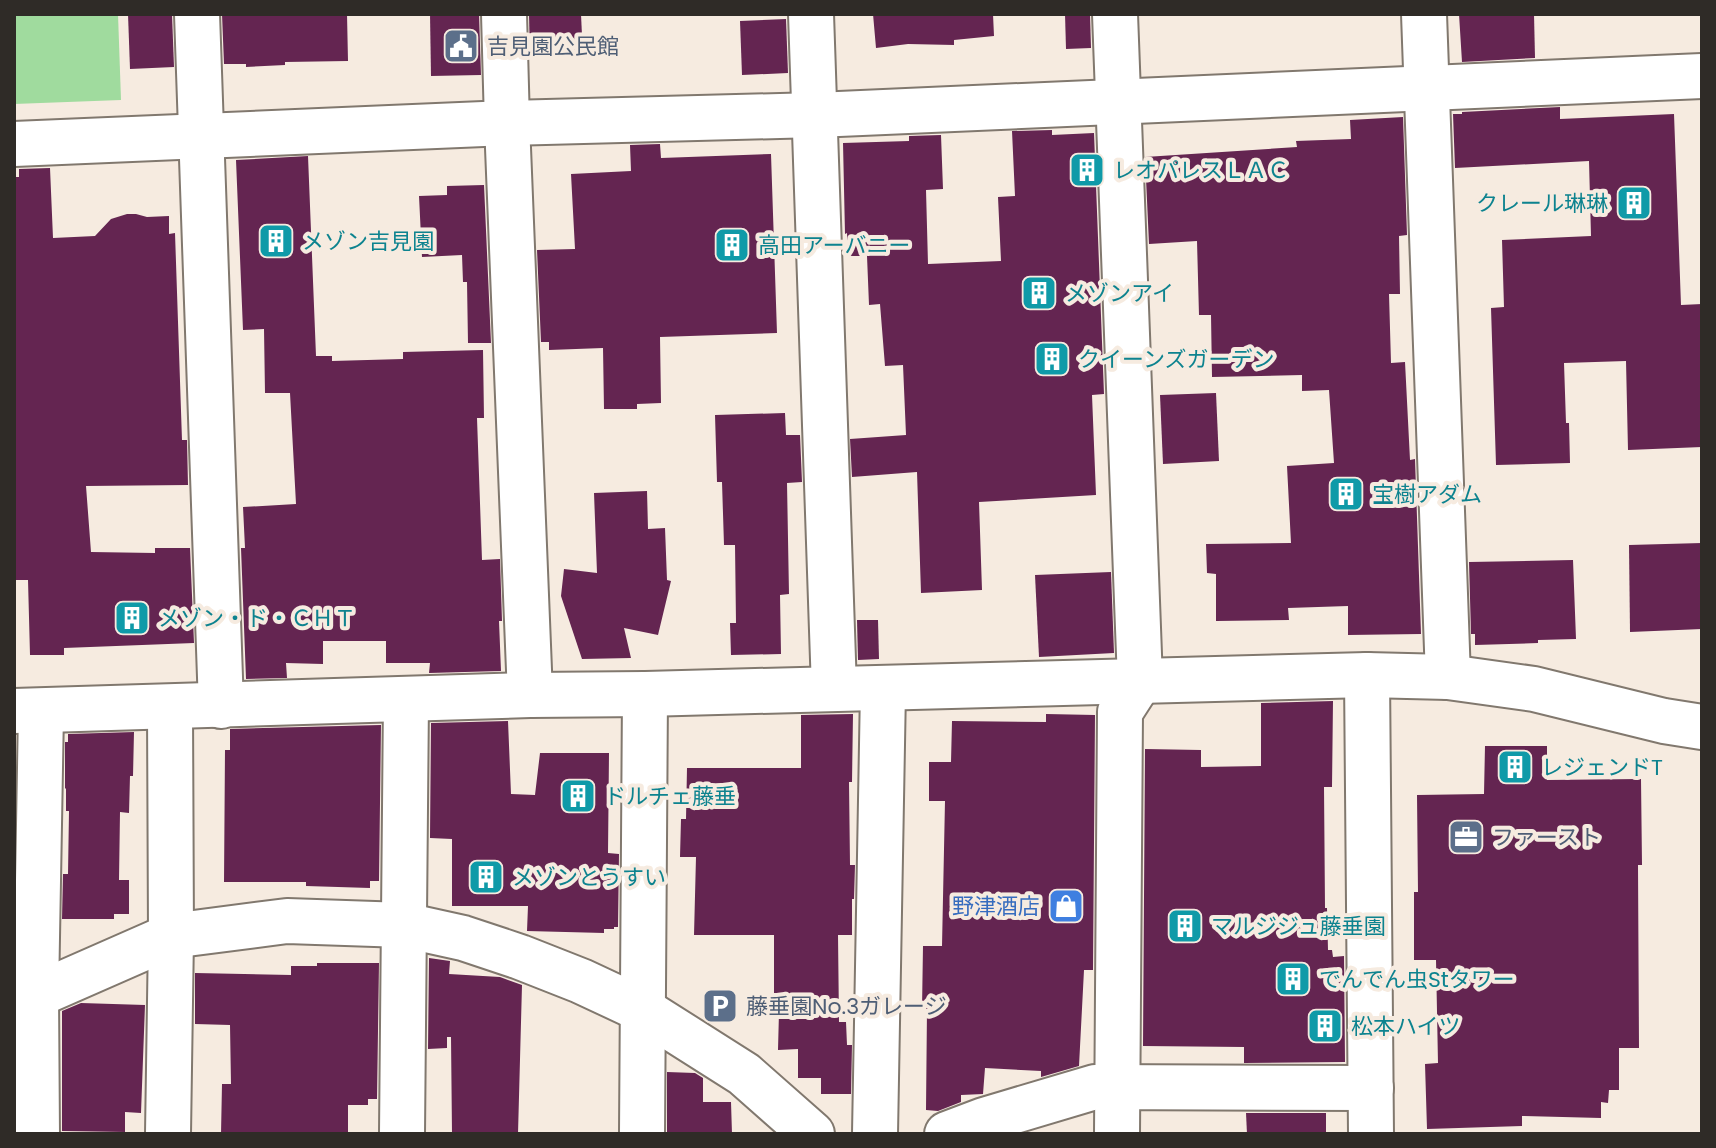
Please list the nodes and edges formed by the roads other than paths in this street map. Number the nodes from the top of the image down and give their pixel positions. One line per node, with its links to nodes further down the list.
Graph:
1 (197, 14): 13 (street)
2 (504, 14): 11 (street)
3 (811, 14): 10 (street)
4 (1115, 14): 9 (street)
5 (1424, 14): 7 (street)
6 (1702, 53): 7 (street)
7 (1427, 76): 8 (street); 9 (street); 16 (street)
8 (1702, 76)
9 (1118, 88): 10 (street); 17 (street)
10 (815, 102): 11 (street); 18 (street)
11 (507, 111): 13 (street); 21 (street)
12 (14, 118): 13 (street)
13 (200, 124): 14 (street); 23 (street)
14 (14, 144)
15 (1367, 675): 16 (street); 17 (street); 32 (street)
16 (1448, 677): 26 (street)
17 (1140, 681): 19 (street); 31 (street)
18 (834, 689): 19 (street); 20 (street)
19 (883, 689): 38 (street)
20 (645, 694): 21 (street); 30 (street)
21 (530, 695): 22 (street)
22 (406, 699): 23 (street); 27 (street)
23 (221, 706): 24 (street)
24 (170, 708): 25 (street); 28 (street)
25 (27, 711): 29 (street)
26 (1702, 727)
27 (404, 925): 28 (street); 30 (street); 35 (street)
28 (171, 936): 29 (street); 34 (street)
29 (25, 1000): 33 (street)
30 (643, 1010): 36 (street); 37 (street)
31 (1117, 1087): 32 (street); 39 (street); 40 (street)
32 (1371, 1088): 41 (street)
33 (37, 1134)
34 (168, 1134)
35 (402, 1134)
36 (642, 1134)
37 (812, 1134)
38 (875, 1134)
39 (947, 1134)
40 (1117, 1134)
41 (1371, 1134)

